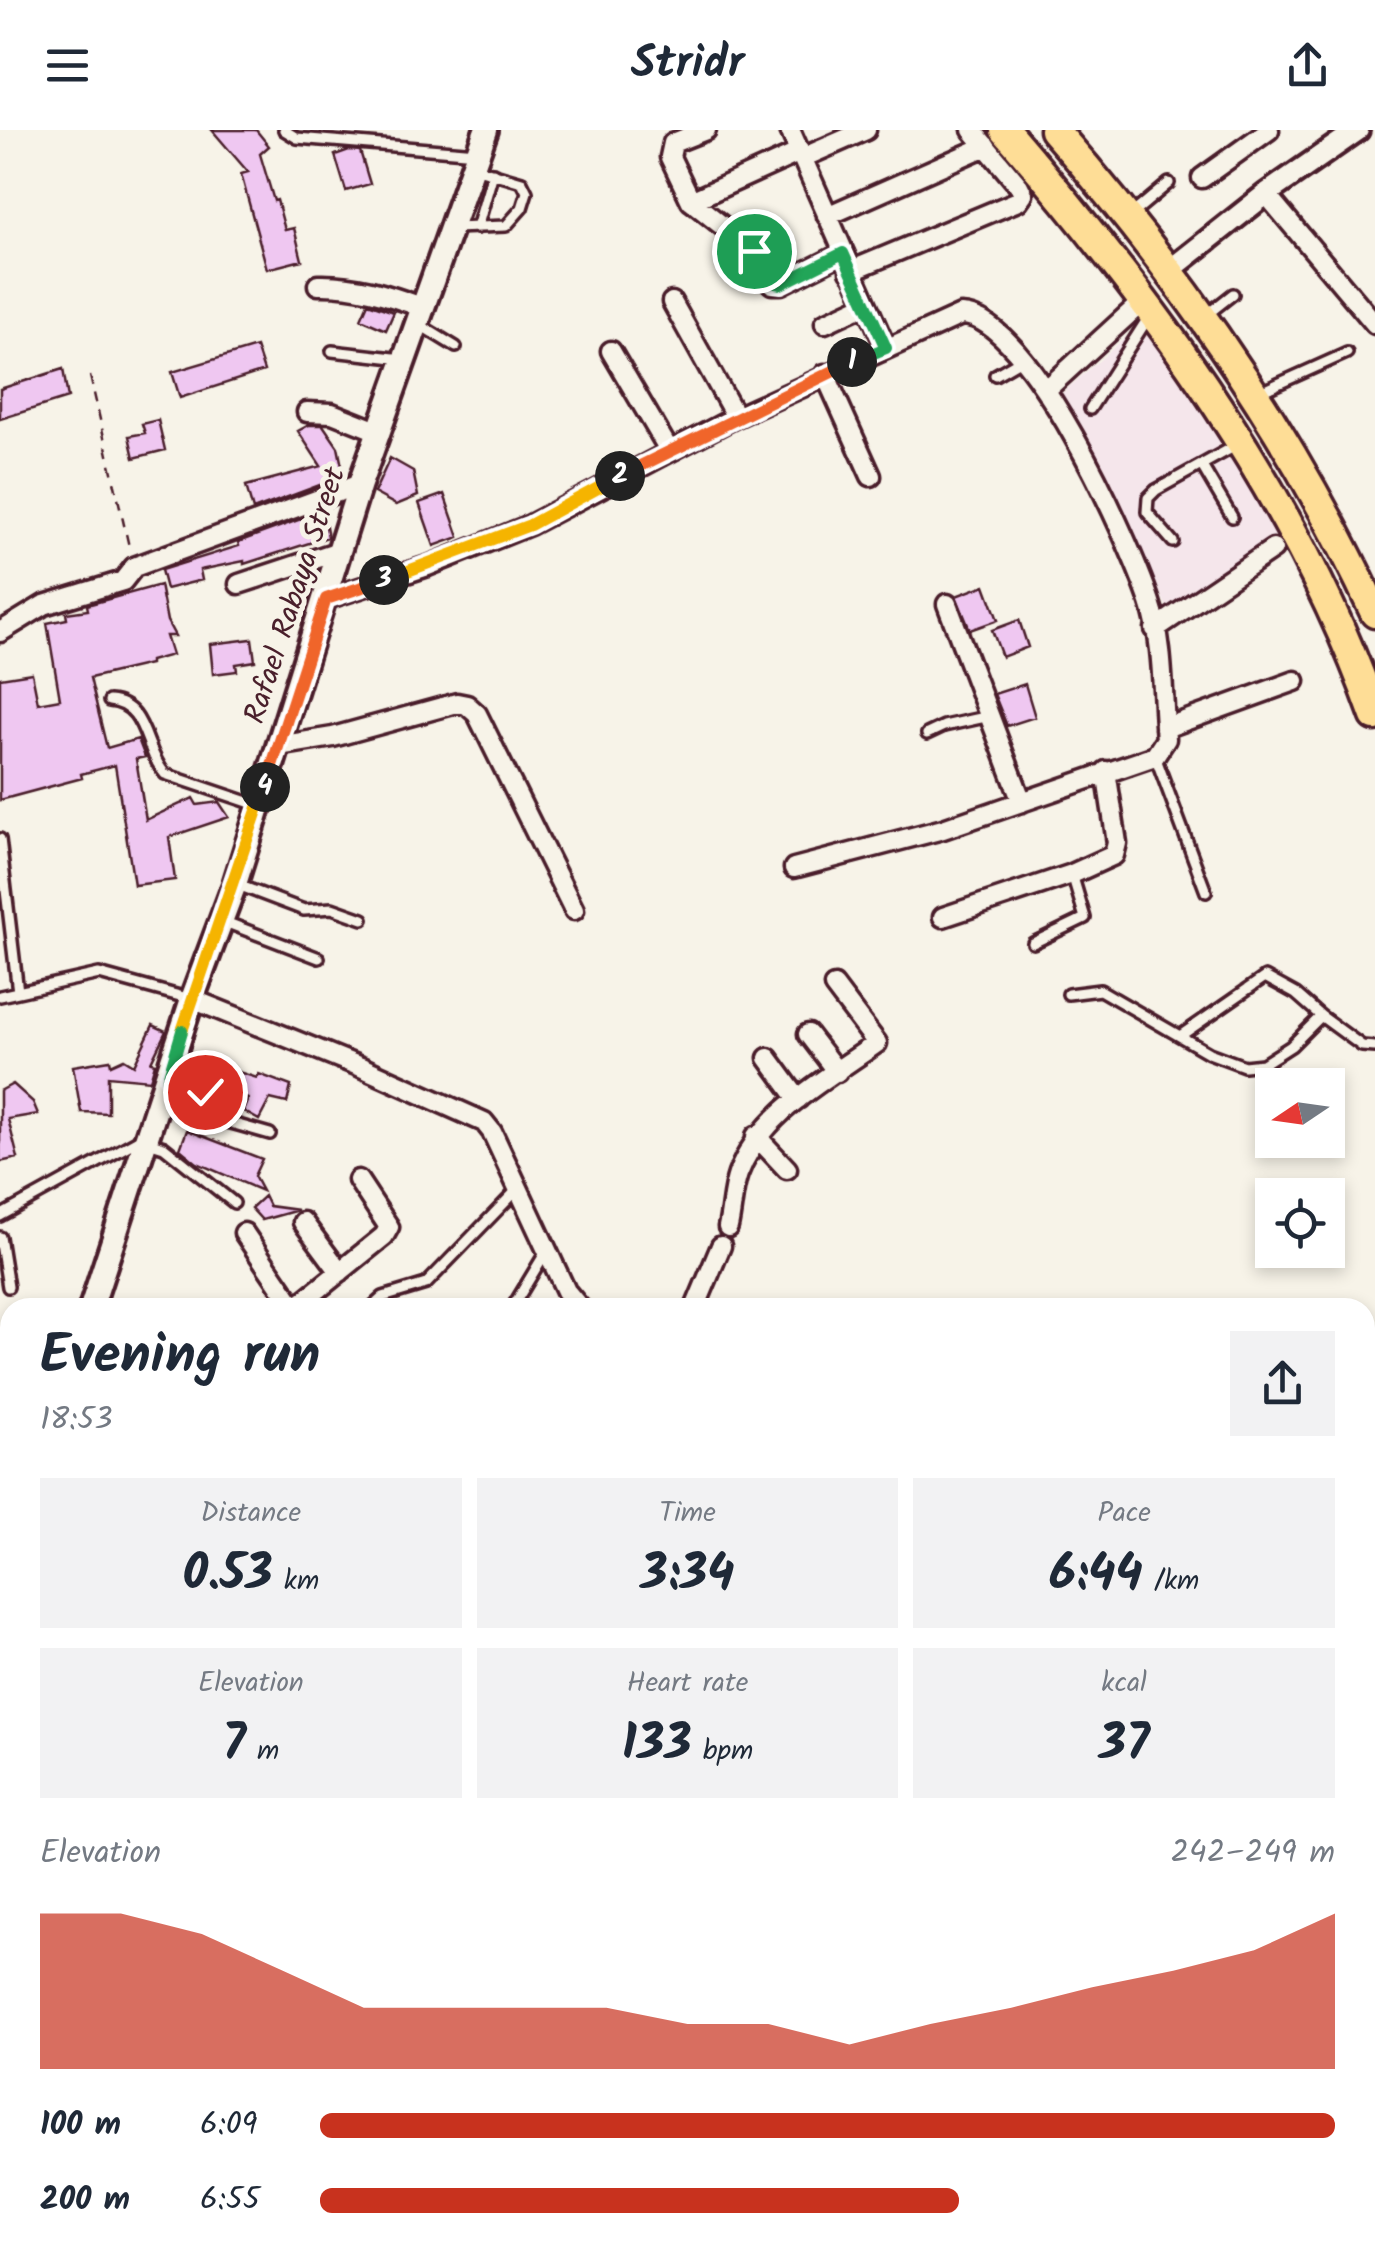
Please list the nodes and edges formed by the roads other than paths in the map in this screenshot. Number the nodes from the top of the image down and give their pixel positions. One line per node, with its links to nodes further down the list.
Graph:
1 (284, 130): 12 (lane)
2 (486, 130): 12 (main road, Rafael Rabaya Street)
3 (706, 130): 16 (street)
4 (790, 130): 11 (street)
5 (866, 130): 11 (street)
6 (972, 130): 10 (street)
7 (1054, 130): 18 (highway)
8 (1269, 130): 13 (street)
9 (1355, 130): 15 (street)
10 (995, 138): 17 (street); 21 (street); 27 (highway)
11 (801, 155): 16 (street); 17 (street)
12 (481, 165): 19 (main road, Rafael Rabaya Street); 20 (lane); 20 (lane)
13 (1202, 178)
14 (1169, 183): 18 (lane)
15 (1266, 194): 22 (street); 31 (street)
16 (691, 200): 21 (street)
17 (827, 216): 21 (street)
18 (1130, 216): 22 (highway)
19 (451, 228): 20 (lane); 28 (main road, Rafael Rabaya Street)
20 (477, 228)
21 (846, 262): 26 (street)
22 (1170, 270): 29 (highway)
23 (318, 285): 28 (street)
24 (1233, 294): 29 (lane)
25 (672, 302): 45 (street)
26 (866, 304): 30 (street); 33 (street)
27 (1148, 305): 41 (street); 43 (lane); 47 (highway)
28 (421, 316): 32 (lane); 37 (main road, Rafael Rabaya Street)
29 (1203, 317): 42 (highway)
30 (825, 322)
31 (1375, 324)
32 (456, 347)
33 (886, 348): 38 (street); 39 (street)
34 (332, 351): 37 (lane)
35 (610, 351): 48 (street)
36 (1347, 353): 42 (lane)
37 (406, 359): 46 (main road, Rafael Rabaya Street)
38 (1020, 360): 40 (lane); 41 (street)
39 (825, 374): 45 (street); 50 (street)
40 (995, 374)
41 (1047, 389): 60 (street)
42 (1256, 394): 59 (highway)
43 (1090, 409)
44 (306, 412): 46 (street)
45 (736, 417): 48 (street)
46 (380, 432): 51 (main road, Rafael Rabaya Street)
47 (1241, 443): 49 (lane); 65 (highway)
48 (669, 450): 57 (street)
49 (1202, 466): 52 (lane); 53 (lane)
50 (871, 476)
51 (360, 484): 55 (main road, Rafael Rabaya Street); 61 (street)
52 (1232, 517)
53 (1173, 542)
54 (1272, 549): 60 (street)
55 (339, 551): 56 (street); 57 (main road, Rafael Rabaya Street)
56 (239, 584)
57 (326, 599): 68 (main road, Rafael Rabaya Street)
58 (947, 604): 64 (street)
59 (1375, 613)
60 (1155, 628): 66 (street)
61 (0, 632)
62 (1296, 681): 66 (street)
63 (109, 702): 72 (lane)
64 (990, 716): 67 (lane); 71 (street)
65 (1375, 716)
66 (1165, 728): 69 (street)
67 (927, 734)
68 (278, 746): 72 (main road, Rafael Rabaya Street); 78 (street)
69 (1155, 756): 70 (street); 77 (lane)
70 (1106, 771): 71 (street); 75 (street)
71 (1022, 802): 74 (street)
72 (259, 806): 76 (main road, Rafael Rabaya Street)
73 (0, 839): 85 (lane)
74 (794, 868)
75 (1072, 874): 79 (street); 82 (lane)
76 (235, 884): 80 (lane); 81 (main road, Rafael Rabaya Street)
77 (1206, 892)
78 (574, 910)
79 (942, 917)
80 (364, 919)
81 (222, 920): 83 (lane); 88 (main road, Rafael Rabaya Street)
82 (1033, 943)
83 (320, 958)
84 (834, 986): 94 (street)
85 (18, 992): 87 (lane); 88 (lane)
86 (1068, 994): 91 (lane)
87 (0, 996)
88 (192, 1000): 95 (main road, Rafael Rabaya Street); 104 (street)
89 (1321, 1016): 91 (lane); 91 (lane); 92 (lane)
90 (808, 1034): 94 (street)
91 (1180, 1036)
92 (1375, 1048)
93 (768, 1058): 96 (street)
94 (837, 1072): 96 (street)
95 (168, 1079): 97 (main road, Rafael Rabaya Street); 98 (lane)
96 (798, 1099): 100 (street)
97 (160, 1103): 98 (lane); 101 (main road, Rafael Rabaya Street)
98 (203, 1118): 99 (lane)
99 (270, 1134)
100 (756, 1136): 102 (street); 108 (street)
101 (150, 1138): 105 (lane); 106 (lane); 115 (main road, Rafael Rabaya Street)
102 (786, 1169)
103 (358, 1180): 113 (street)
104 (518, 1189): 112 (street); 118 (lane)
105 (234, 1204)
106 (0, 1216)
107 (302, 1222): 113 (street)
108 (728, 1228)
109 (244, 1234): 116 (street)
110 (0, 1238): 114 (lane)
111 (721, 1246): 121 (street)
112 (547, 1250): 119 (lane); 120 (street)
113 (340, 1272): 117 (street)
114 (8, 1287)
115 (94, 1298)
116 (288, 1298)
117 (308, 1298)
118 (381, 1298)
119 (518, 1298)
120 (572, 1298)
121 (699, 1298)

